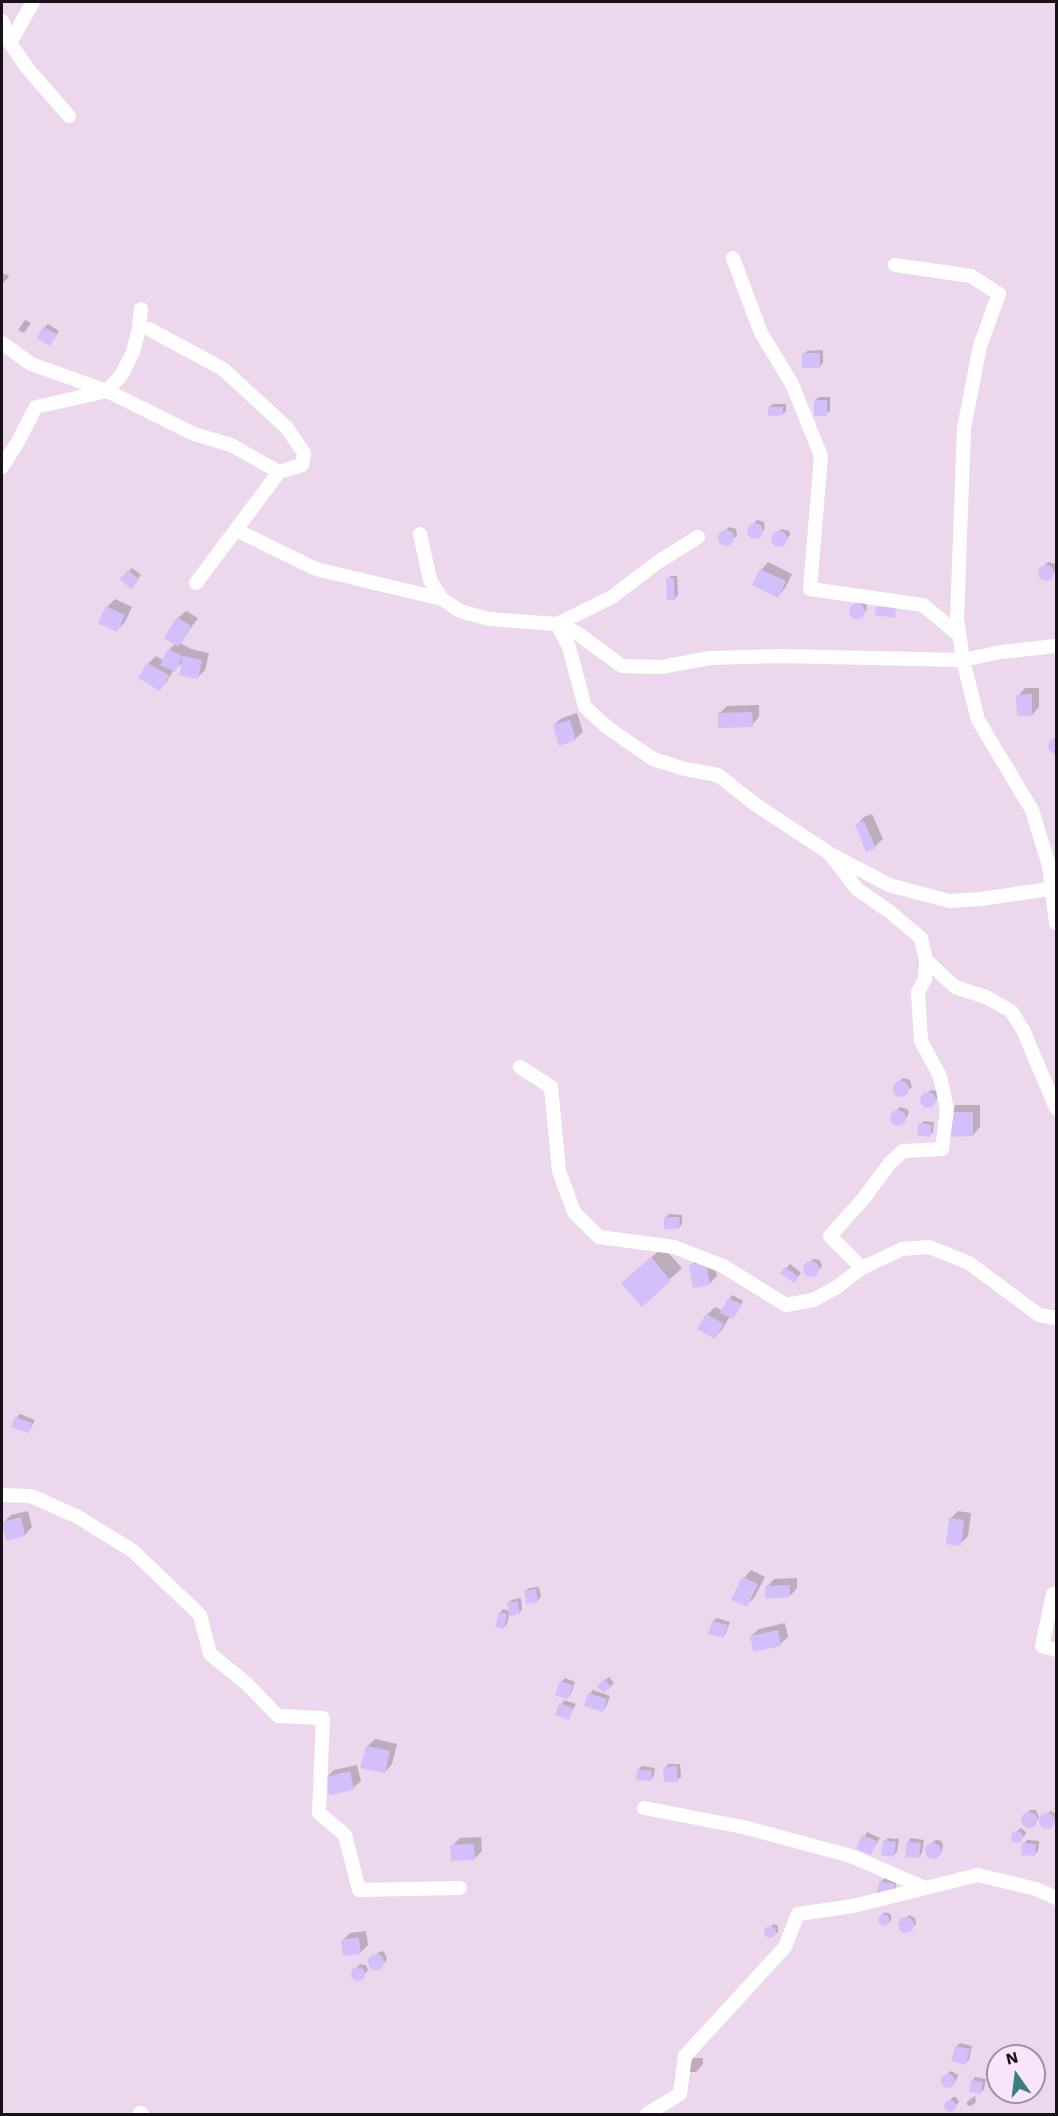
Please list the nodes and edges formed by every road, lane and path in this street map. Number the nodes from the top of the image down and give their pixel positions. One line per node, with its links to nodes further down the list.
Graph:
1 (33, 2): 3 (street)
2 (2, 21): 3 (street)
3 (10, 43): 4 (street)
4 (69, 116)
5 (733, 258): 19 (street)
6 (895, 265): 19 (street)
7 (141, 309): 10 (street)
8 (149, 329): 12 (street)
9 (2, 343): 10 (street)
10 (107, 391): 11 (street); 12 (street)
11 (2, 467)
12 (279, 472): 13 (street)
13 (236, 530): 16 (street); 17 (street)
14 (420, 534): 17 (street)
15 (698, 537): 18 (street)
16 (196, 584)
17 (442, 599): 18 (street)
18 (557, 624): 21 (street); 22 (street)
19 (959, 635): 21 (street)
20 (1056, 646): 21 (street)
21 (963, 660): 23 (street)
22 (829, 853): 23 (street); 25 (street)
23 (1054, 889): 24 (street)
24 (1056, 923)
25 (926, 960): 27 (street); 28 (street)
26 (520, 1067): 28 (street)
27 (1056, 1108)
28 (862, 1268): 29 (street)
29 (1056, 1318)
30 (2, 1495): 34 (street)
31 (1053, 1594): 32 (street)
32 (1056, 1650)
33 (644, 1808): 35 (street)
34 (460, 1888)
35 (925, 1888): 36 (street); 37 (street)
36 (1056, 1898)
37 (647, 2115)

